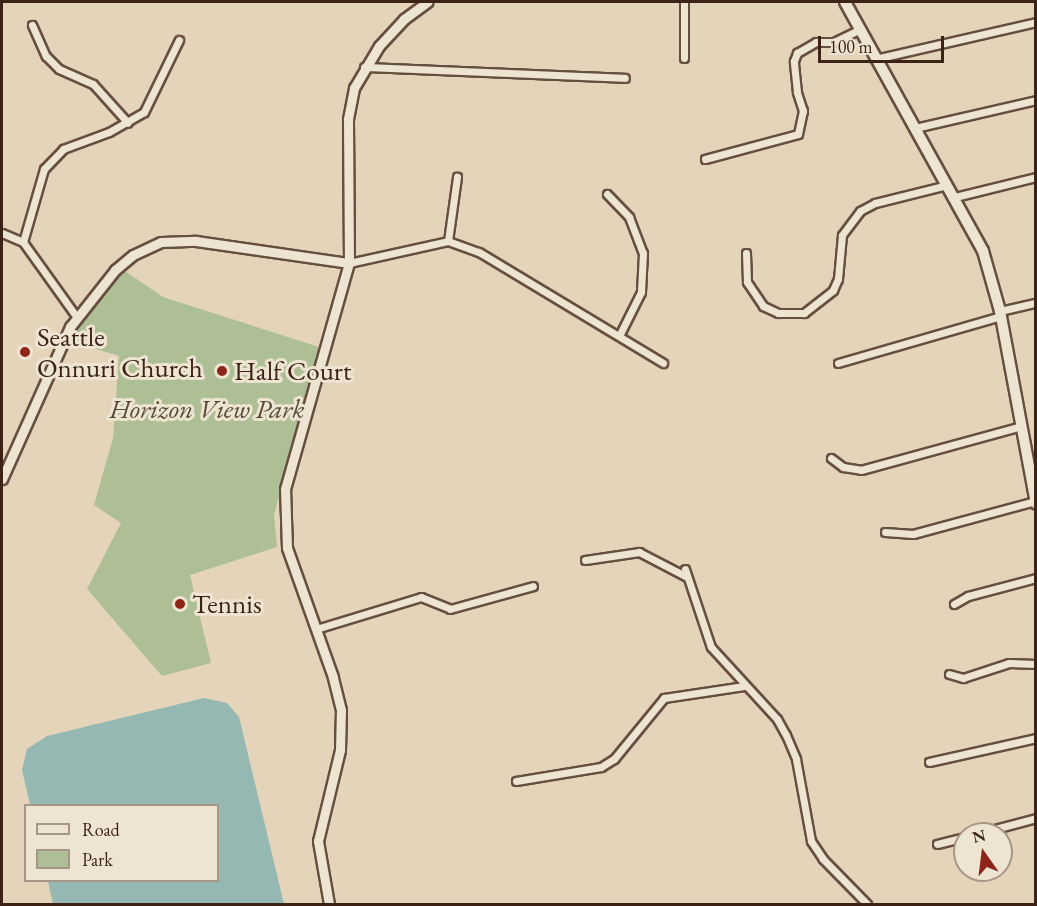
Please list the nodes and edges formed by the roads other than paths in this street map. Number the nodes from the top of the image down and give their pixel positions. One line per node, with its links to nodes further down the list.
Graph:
1 (427, 2): 10 (street)
2 (684, 2): 8 (street)
3 (845, 2): 6 (main road)
4 (1035, 21): 9 (street)
5 (32, 26): 13 (street)
6 (860, 30): 9 (main road); 15 (street)
7 (179, 40): 13 (street)
8 (684, 58)
9 (875, 59): 14 (main road)
10 (364, 67): 11 (street); 25 (street)
11 (625, 78)
12 (1035, 100): 14 (street)
13 (128, 123): 23 (street)
14 (915, 128): 18 (main road)
15 (705, 159)
16 (457, 177): 22 (street)
17 (1035, 177): 20 (street)
18 (947, 184): 20 (main road); 24 (street)
19 (606, 194): 29 (street)
20 (955, 197): 27 (main road)
21 (2, 233): 23 (street)
22 (448, 241): 25 (street); 29 (street)
23 (23, 242): 28 (street)
24 (746, 253)
25 (349, 263): 28 (street); 42 (street)
26 (1035, 303): 27 (street)
27 (1000, 314): 31 (street); 32 (main road)
28 (76, 316): 35 (street)
29 (619, 336): 30 (street)
30 (663, 363)
31 (838, 363)
32 (1022, 426): 33 (street); 34 (main road)
33 (831, 458)
34 (1033, 475): 36 (main road)
35 (2, 479)
36 (1035, 502): 37 (street)
37 (885, 532)
38 (585, 560): 45 (street)
39 (1035, 578): 41 (street)
40 (533, 586): 42 (street)
41 (954, 604)
42 (316, 629): 53 (street)
43 (1035, 664): 44 (street)
44 (949, 674)
45 (744, 686): 48 (street); 54 (street)
46 (1035, 738): 47 (street)
47 (929, 762)
48 (516, 781)
49 (1035, 818): 50 (street)
50 (1013, 824)
51 (953, 840): 52 (street)
52 (937, 844)
53 (329, 904)
54 (867, 904)

